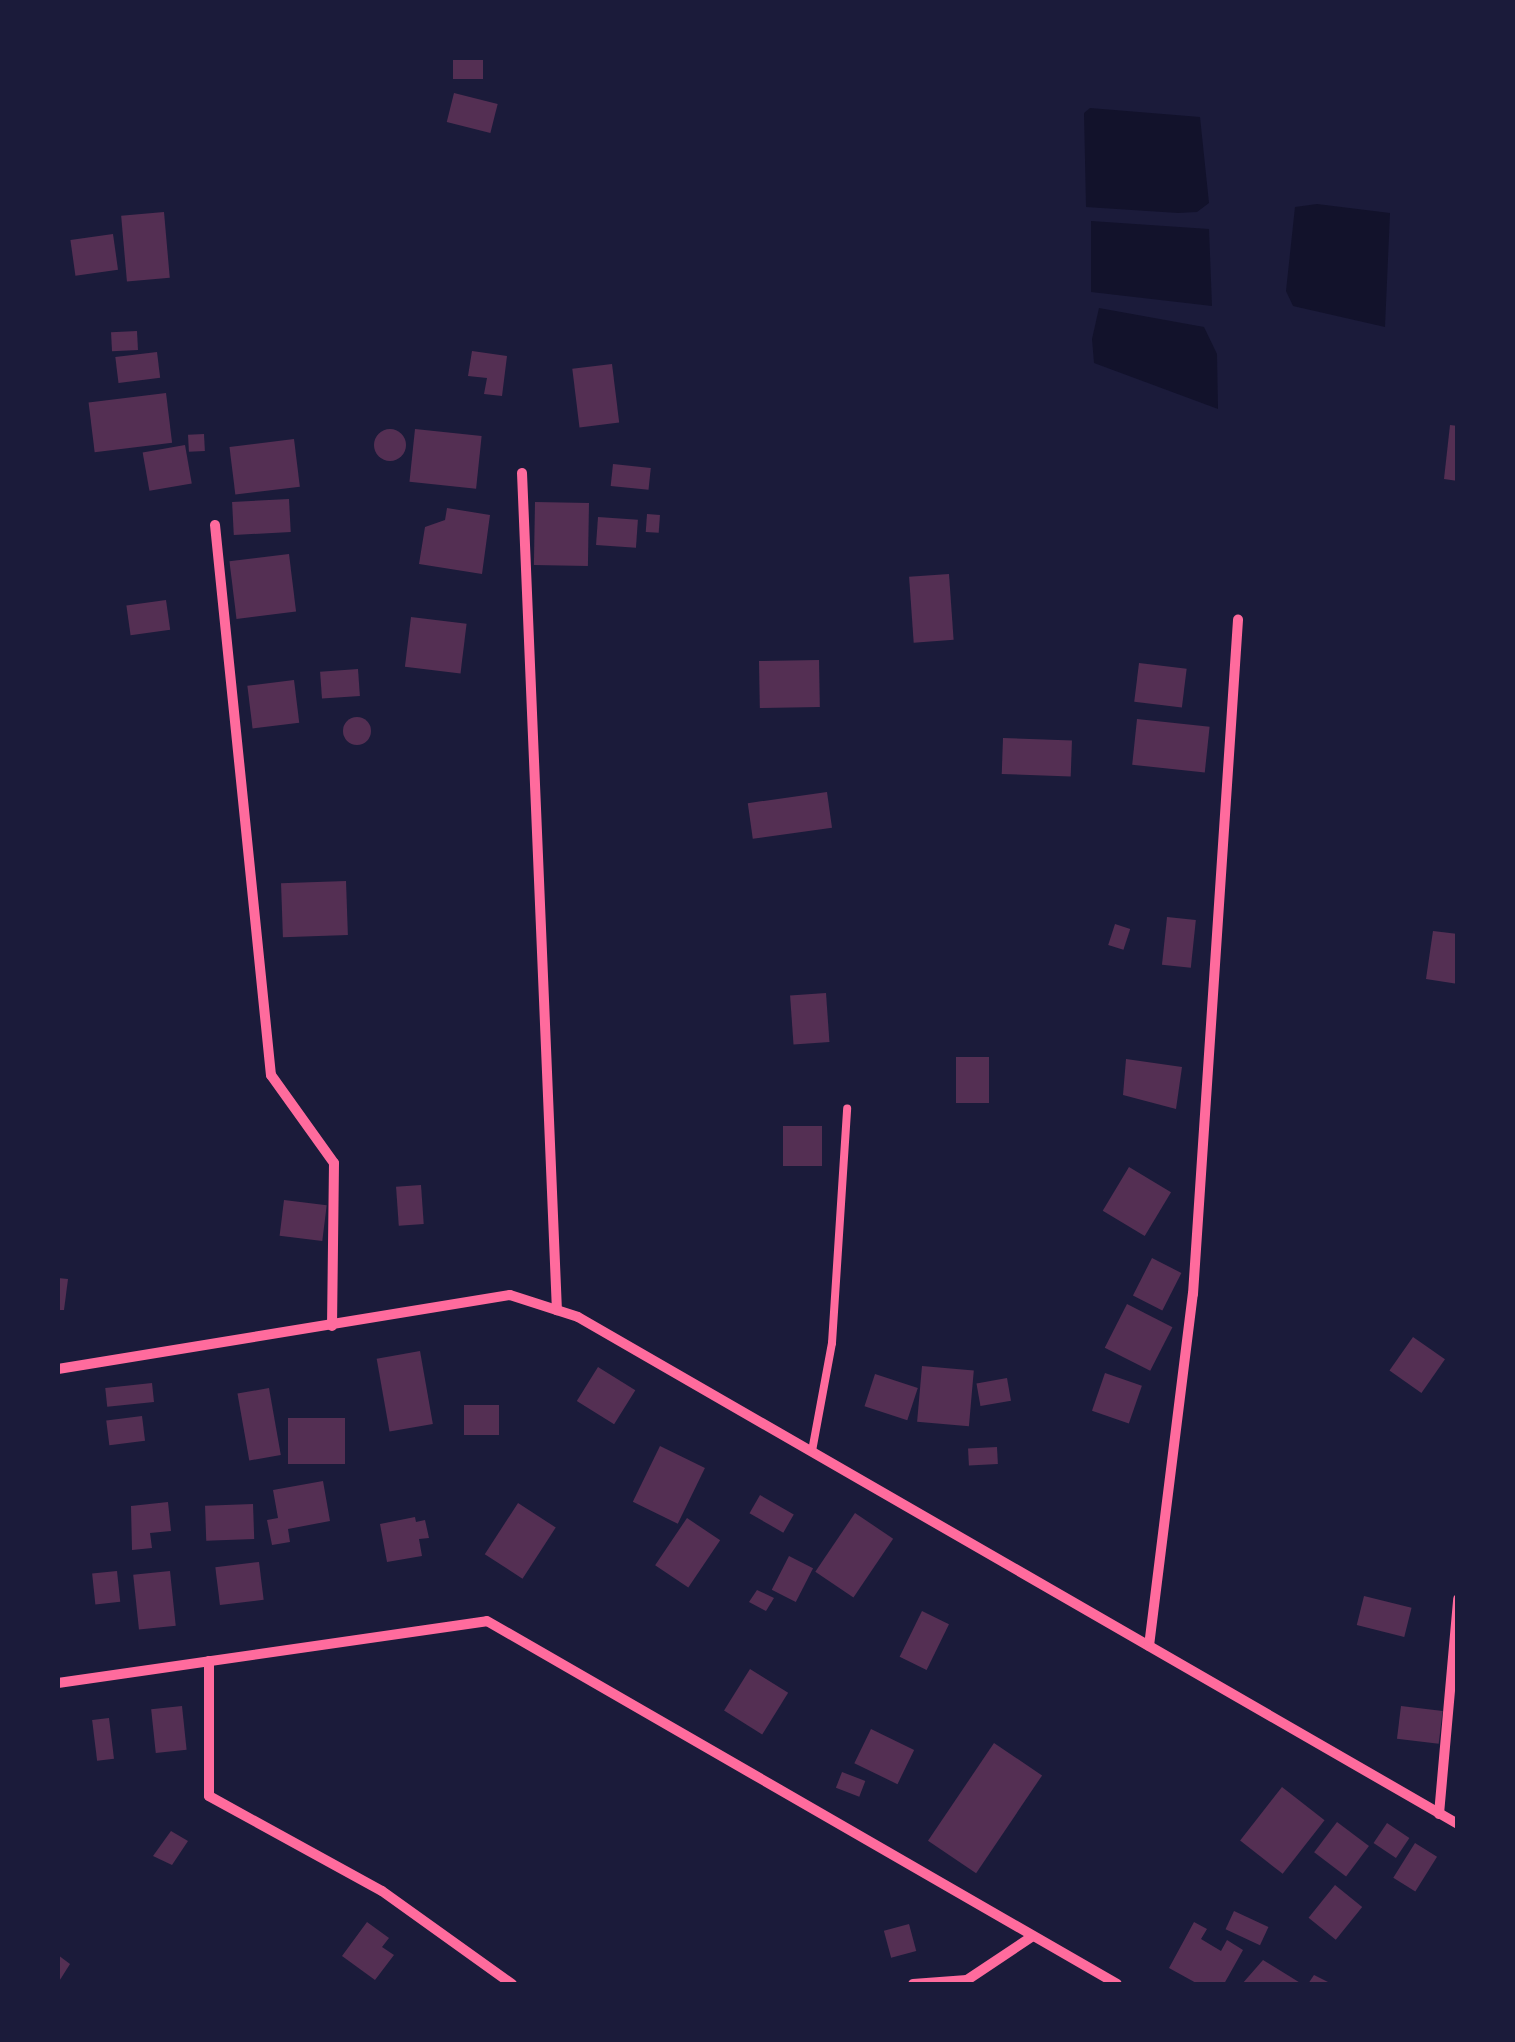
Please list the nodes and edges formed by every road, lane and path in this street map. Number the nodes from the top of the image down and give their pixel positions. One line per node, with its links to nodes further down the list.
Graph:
1 (522, 472): 5 (street)
2 (215, 524): 6 (street)
3 (1238, 620): 10 (street)
4 (847, 1108): 8 (lane)
5 (557, 1310): 6 (street); 8 (street)
6 (332, 1326): 7 (street)
7 (58, 1369)
8 (812, 1451): 10 (street)
9 (1458, 1599): 13 (street)
10 (1149, 1646): 13 (street)
11 (208, 1661): 12 (street); 15 (street); 16 (street)
12 (58, 1683)
13 (1439, 1814): 14 (street)
14 (1458, 1824)
15 (1033, 1936): 17 (street); 18 (street)
16 (512, 1984)
17 (913, 1984)
18 (1117, 1984)

